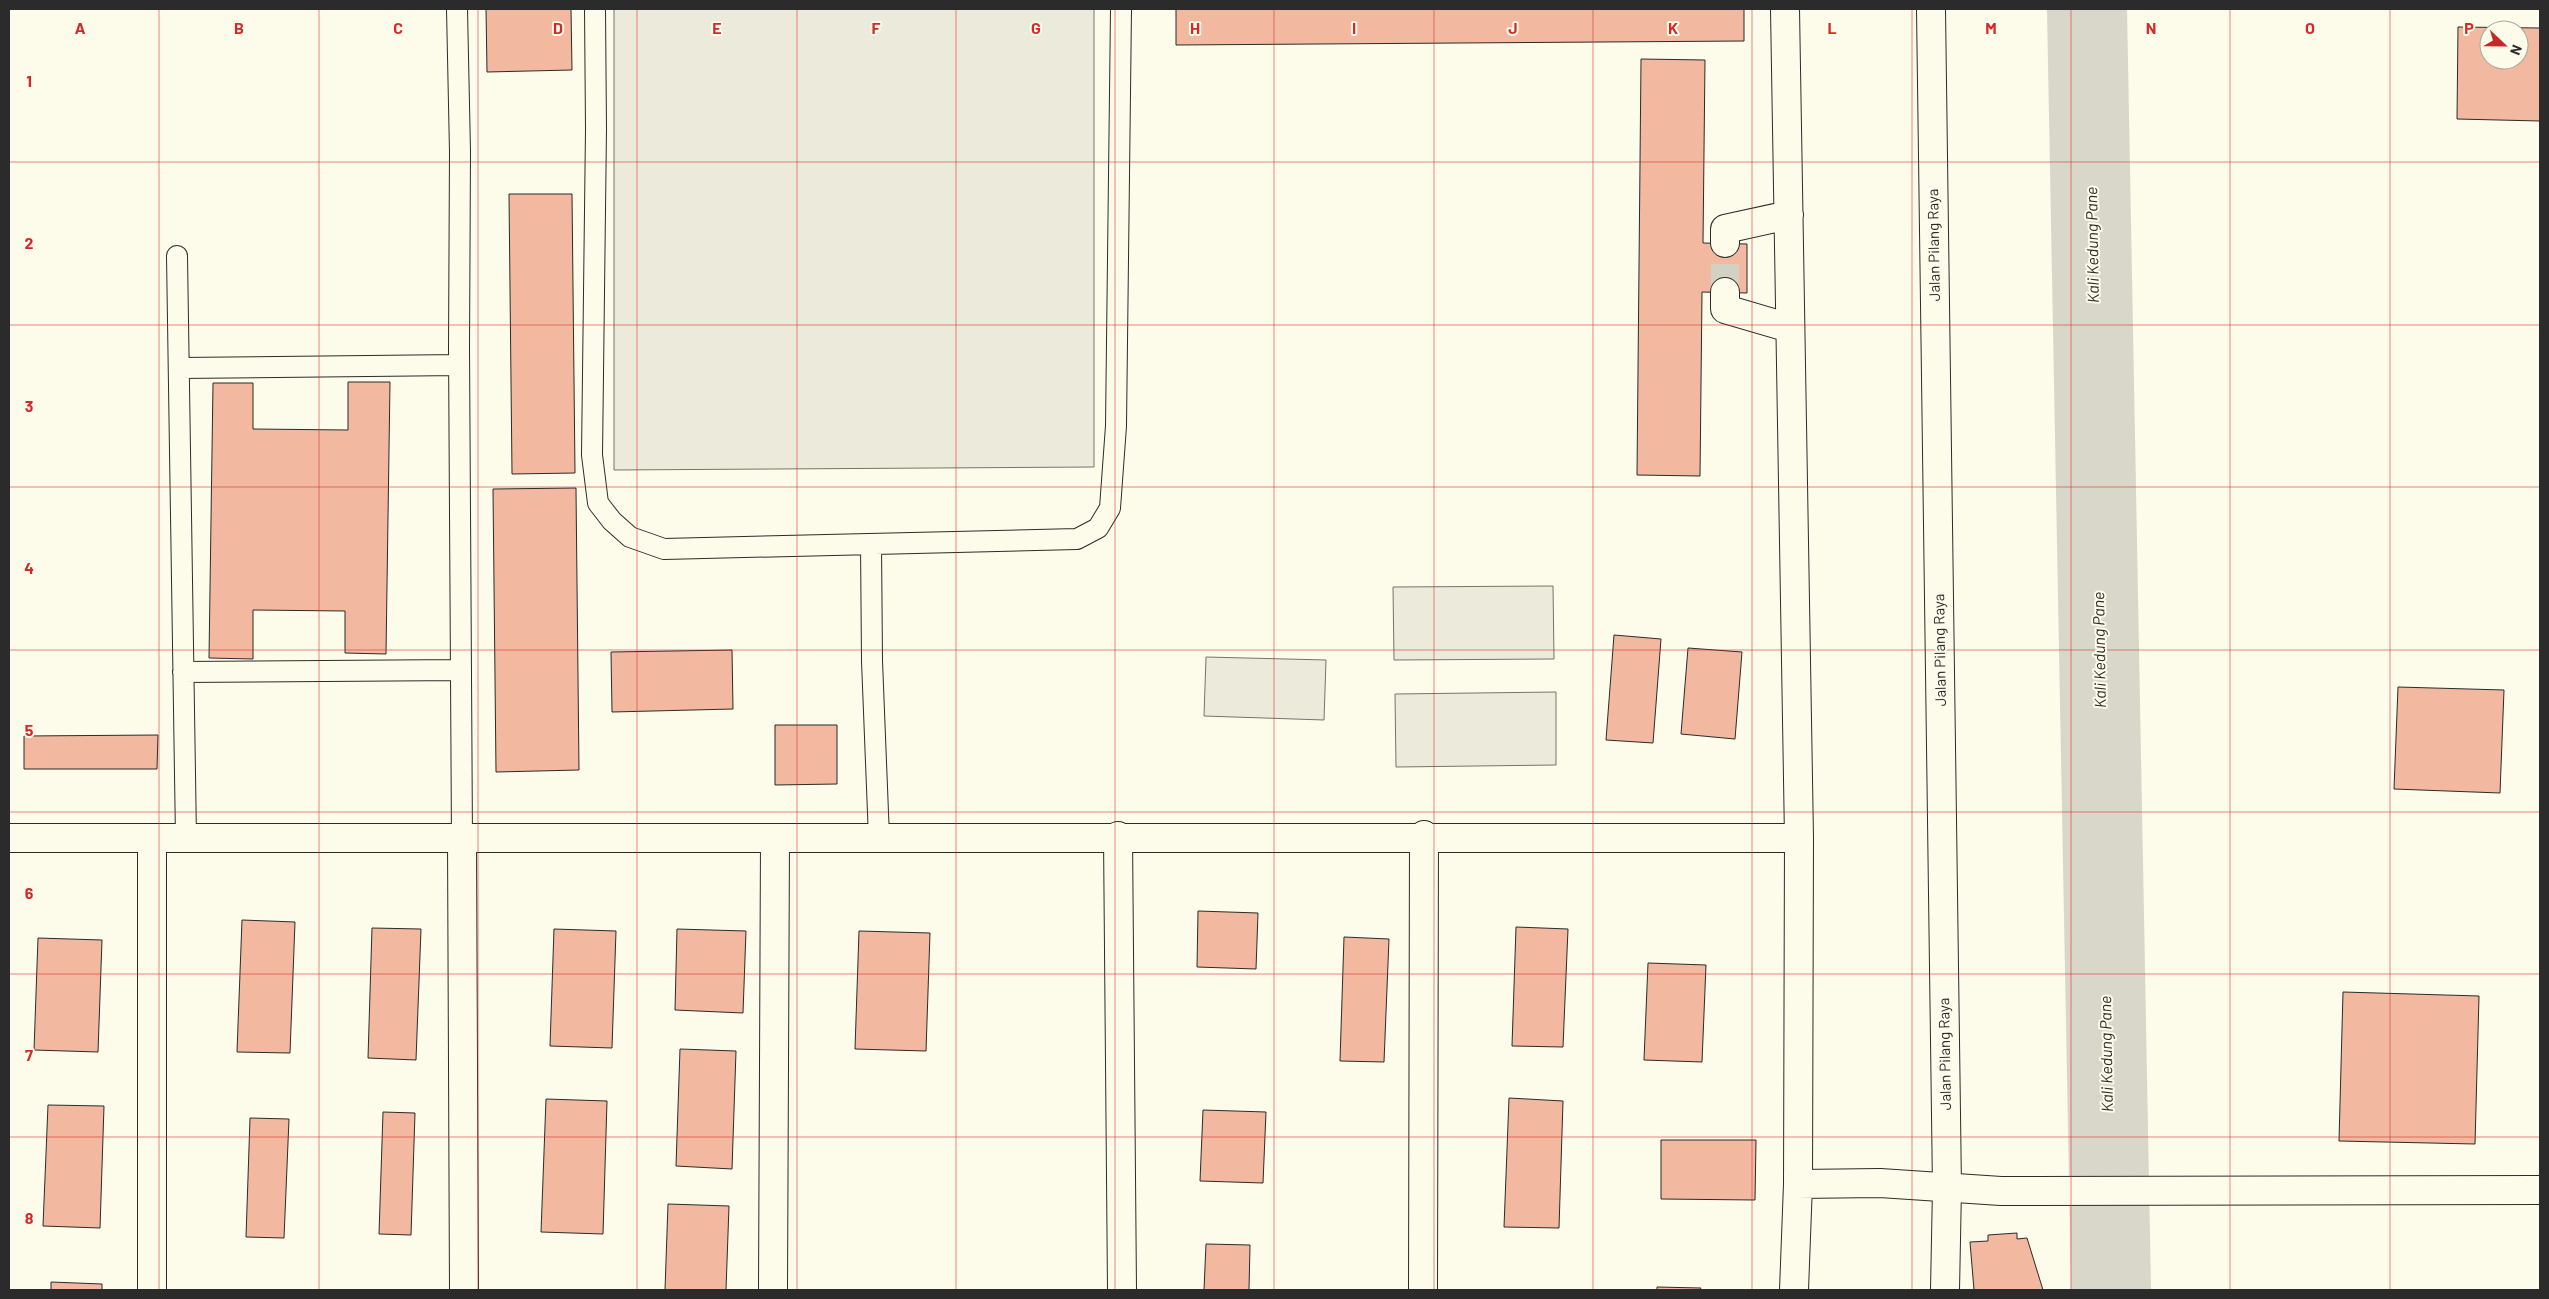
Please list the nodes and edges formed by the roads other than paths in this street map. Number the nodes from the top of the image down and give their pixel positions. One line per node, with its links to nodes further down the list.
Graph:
1 (457, 9): 11 (lane)
2 (595, 9): 13 (lane)
3 (1121, 9): 13 (lane)
4 (1785, 9): 6 (main road)
5 (1931, 9): 26 (main road, Jalan Pilang Raya)
6 (1789, 215): 7 (main road); 10 (main road)
7 (1725, 243)
8 (177, 256): 12 (lane)
9 (1725, 292): 10 (main road)
10 (1790, 328): 20 (main road)
11 (459, 365): 12 (lane); 14 (lane)
12 (179, 368): 15 (lane)
13 (871, 544): 19 (lane)
14 (461, 670): 15 (lane); 23 (lane)
15 (183, 672): 21 (lane)
16 (1424, 835): 17 (main road); 20 (main road); 32 (main road)
17 (1118, 836): 19 (main road); 31 (main road)
18 (9, 838): 22 (main road)
19 (879, 838): 24 (main road)
20 (1799, 838): 25 (main road)
21 (186, 839): 22 (main road); 23 (main road)
22 (152, 840): 28 (main road)
23 (462, 840): 24 (main road); 29 (main road)
24 (775, 840): 30 (main road)
25 (1798, 1184): 26 (main road); 33 (main road)
26 (1947, 1188): 27 (main road); 34 (main road, Jalan Pilang Raya)
27 (2540, 1190)
28 (152, 1290)
29 (464, 1290)
30 (774, 1290)
31 (1122, 1290)
32 (1423, 1290)
33 (1794, 1290)
34 (1945, 1290)

